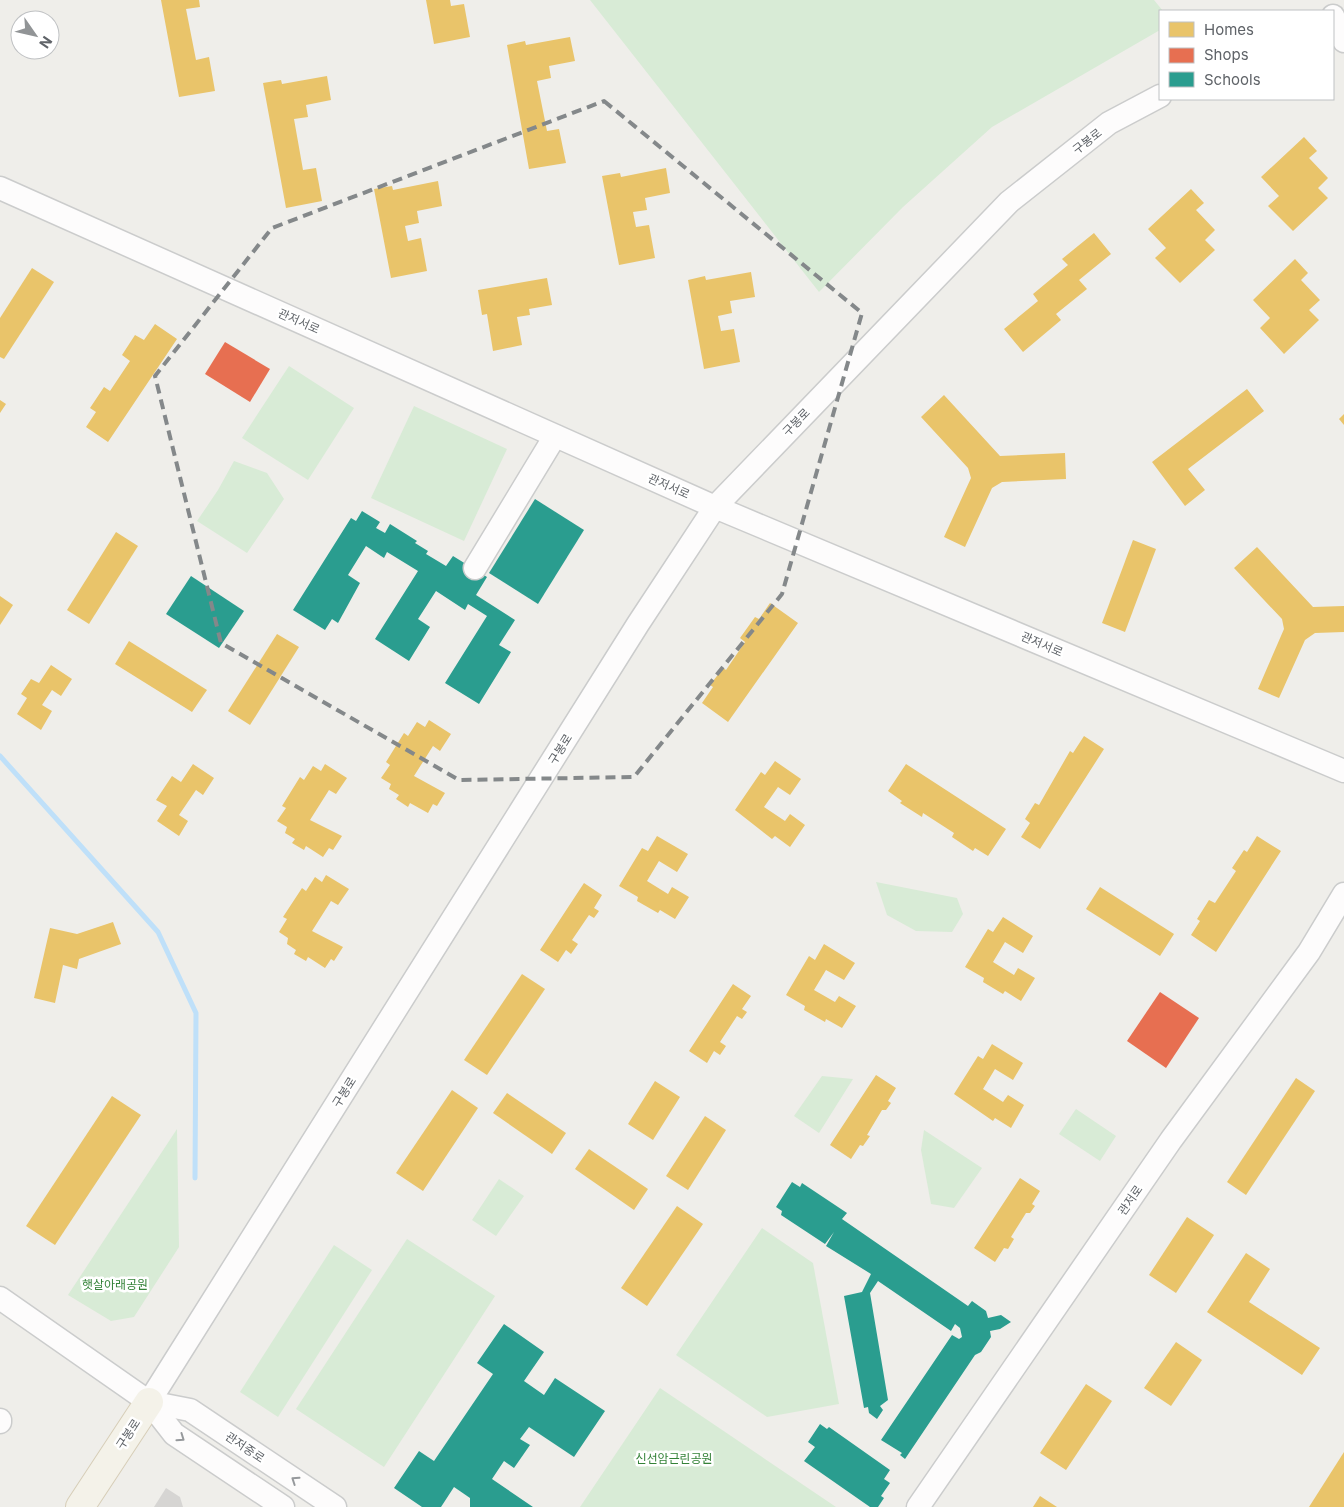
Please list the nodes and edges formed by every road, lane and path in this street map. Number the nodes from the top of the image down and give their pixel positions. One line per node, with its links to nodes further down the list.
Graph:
1 (1320, 0): 2 (street)
2 (1330, 10)
3 (1335, 15): 4 (street)
4 (1344, 41)
5 (1159, 97): 8 (street, 구봉로)
6 (0, 188): 7 (street, 관저서로)
7 (555, 436): 8 (street, 관저서로); 9 (street)
8 (715, 507): 10 (street, 관저서로); 13 (street, 구봉로)
9 (476, 568)
10 (1344, 771)
11 (1344, 894): 17 (street, 관저로)
12 (0, 1298): 13 (street, 관저중로)
13 (149, 1402): 14 (main road, 구봉로); 15 (street, 관저중로, one-way to 15); 16 (street, 관저중로, one-way to 13)
14 (80, 1507)
15 (283, 1507)
16 (335, 1507)
17 (918, 1507)

